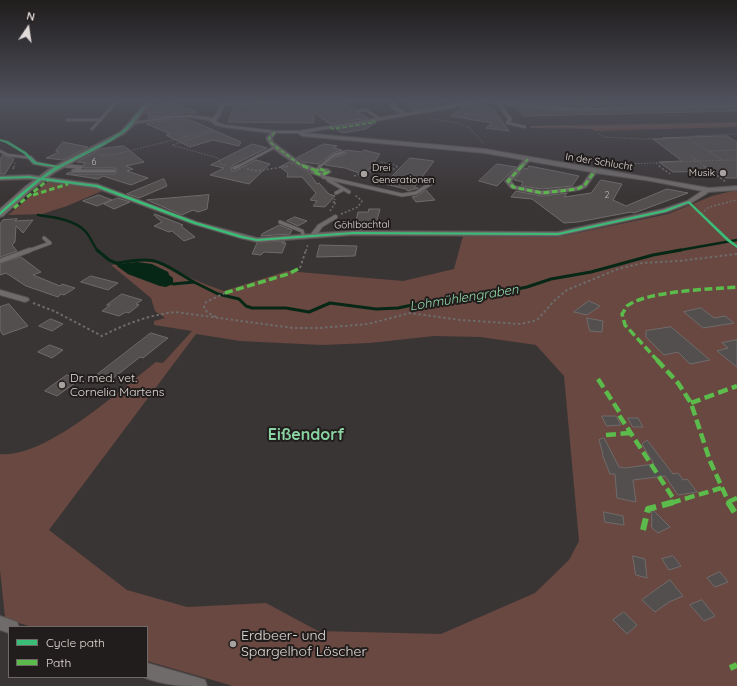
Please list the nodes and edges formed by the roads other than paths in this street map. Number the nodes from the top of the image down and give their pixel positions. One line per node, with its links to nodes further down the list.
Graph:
1 (121, 133): 9 (street)
2 (274, 133): 4 (street)
3 (300, 133): 8 (street, In der Schlucht)
4 (276, 147): 10 (lane); 13 (street)
5 (0, 151): 7 (lane)
6 (344, 152): 13 (lane)
7 (31, 158): 9 (street)
8 (528, 159): 12 (street, In der Schlucht); 12 (street)
9 (60, 166): 11 (lane); 15 (street)
10 (234, 168)
11 (114, 171)
12 (595, 171): 18 (street, In der Schlucht)
13 (319, 173): 16 (lane); 19 (lane)
14 (0, 178): 15 (street, Göhlbachtal)
15 (41, 178): 22 (street); 26 (street, Göhlbachtal)
16 (433, 182)
17 (736, 188): 18 (street)
18 (706, 189): 25 (street, Göhlbachtal)
19 (341, 190): 20 (lane); 21 (lane)
20 (349, 192)
21 (336, 193)
22 (0, 214)
23 (335, 217): 25 (street)
24 (280, 222): 26 (lane)
25 (312, 236): 26 (street, Göhlbachtal)
26 (304, 237)
27 (44, 238): 28 (lane)
28 (0, 261)
29 (0, 292): 30 (street)
30 (24, 300)
31 (148, 671): 32 (street)
32 (199, 686)

